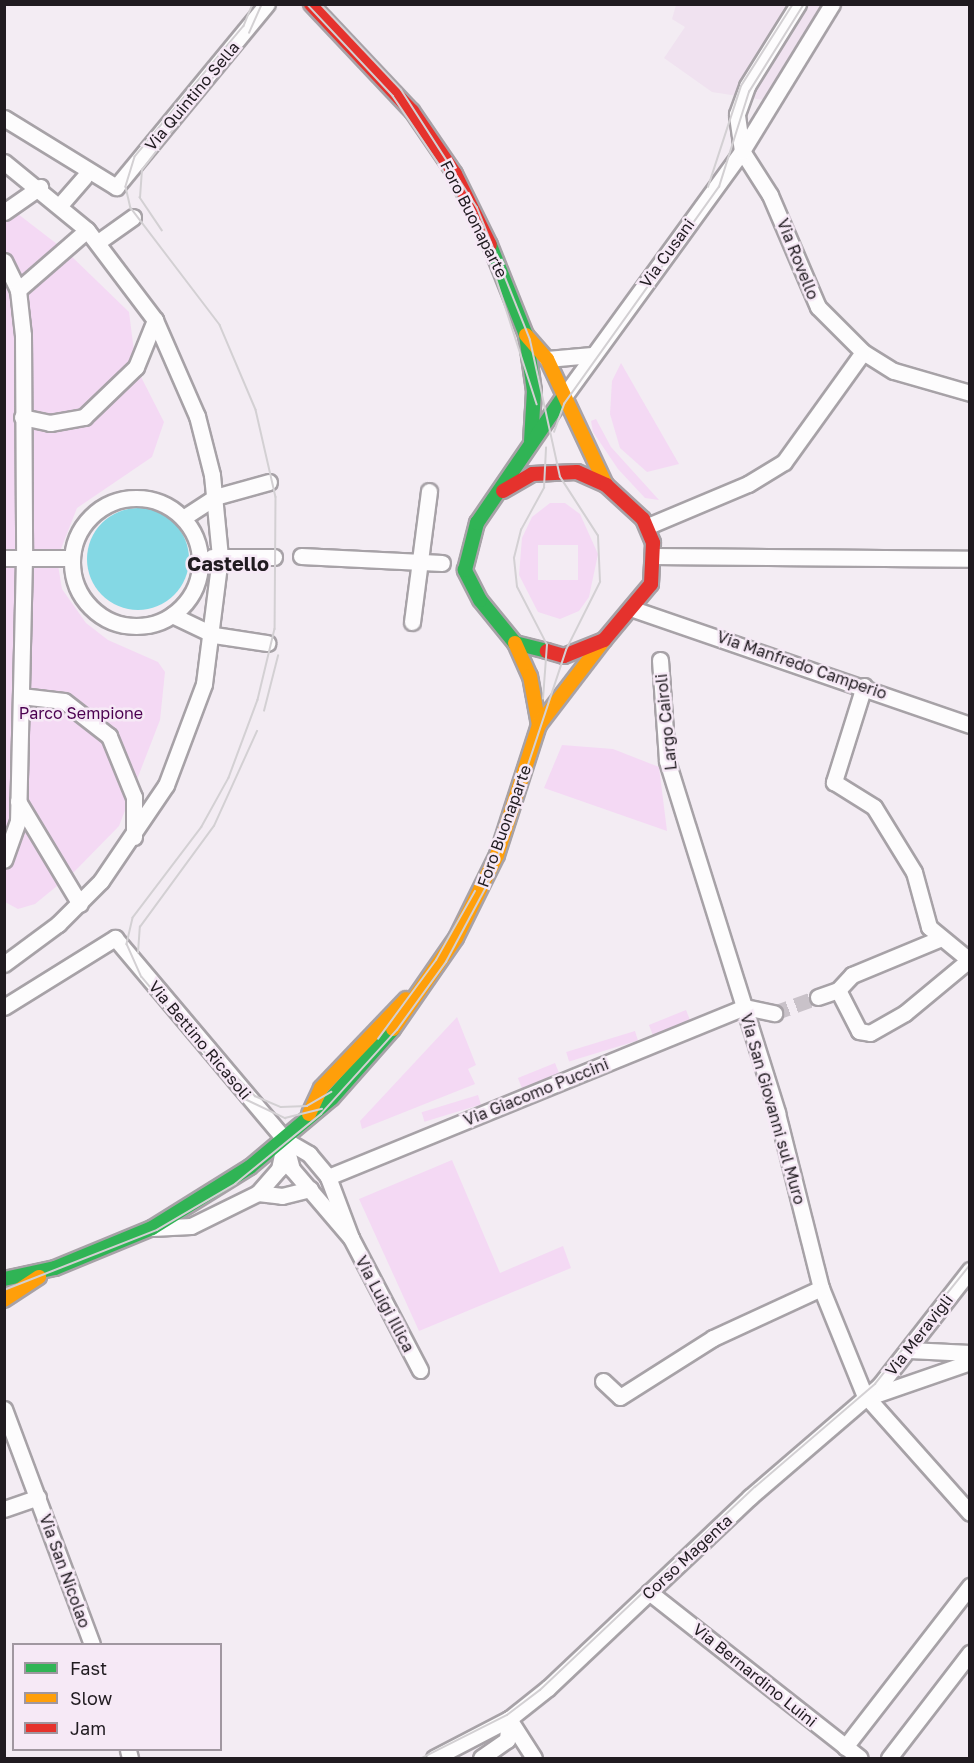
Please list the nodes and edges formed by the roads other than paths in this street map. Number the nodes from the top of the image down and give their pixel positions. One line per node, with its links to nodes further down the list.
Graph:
1 (267, 4): 5 (street, Via Quintino Sella)
2 (311, 4): 18 (street, Foro Buonaparte)
3 (798, 4): 6 (street)
4 (832, 4): 6 (street, Via Cusani)
5 (4, 118)
6 (742, 151): 19 (street, Via Rovello); 20 (street, Via Cusani)
7 (4, 162): 9 (street)
8 (84, 177): 10 (street)
9 (40, 187): 10 (street); 11 (street)
10 (60, 205): 13 (street)
11 (4, 212)
12 (133, 217): 14 (street)
13 (87, 230): 14 (street); 16 (street)
14 (98, 242): 17 (street)
15 (4, 261): 16 (street)
16 (18, 290): 24 (street)
17 (154, 320): 24 (street); 30 (street)
18 (526, 335): 21 (street, Foro Buonaparte); 25 (street, Foro Buonaparte)
19 (863, 352): 22 (street, Via Rovello); 32 (street)
20 (592, 355): 21 (street); 23 (street, Via Cusani)
21 (547, 359): 23 (street, Foro Buonaparte)
22 (969, 393)
23 (562, 399): 25 (street); 27 (street)
24 (22, 417): 39 (street)
25 (531, 445): 28 (street)
26 (269, 482): 30 (street)
27 (606, 485): 28 (street); 32 (street)
28 (502, 490): 50 (street)
29 (429, 491): 42 (street)
30 (215, 497): 31 (street); 36 (street)
31 (183, 518): 35 (street); 40 (street)
32 (648, 526): 34 (street)
33 (301, 556): 42 (street)
34 (653, 556): 41 (street); 44 (street)
35 (200, 557): 36 (street); 45 (street)
36 (220, 557): 37 (street); 47 (street)
37 (274, 557)
38 (4, 558): 39 (street)
39 (24, 558): 40 (street); 53 (street)
40 (72, 558): 45 (street)
41 (969, 559)
42 (420, 562): 43 (street); 46 (street)
43 (442, 563)
44 (633, 609): 48 (street); 52 (street, Via Manfredo Camperio)
45 (172, 615): 47 (street)
46 (412, 622)
47 (214, 635): 49 (street); 58 (street)
48 (604, 640): 50 (street); 55 (street, Foro Buonaparte)
49 (267, 643)
50 (515, 643): 55 (street, Foro Buonaparte)
51 (660, 660): 57 (street, Largo Cairoli)
52 (864, 686): 54 (street, Via Manfredo Camperio); 61 (street)
53 (21, 696): 56 (street); 58 (street)
54 (969, 725)
55 (539, 726): 69 (street, Foro Buonaparte)
56 (18, 801): 59 (street); 60 (street)
57 (683, 818): 67 (street, Via San Giovanni sul Muro)
58 (134, 837): 60 (street)
59 (4, 860)
60 (80, 904): 63 (street)
61 (939, 939): 62 (street); 64 (street)
62 (969, 959): 64 (street)
63 (4, 964)
64 (838, 990): 65 (street)
65 (818, 997)
66 (4, 1007): 69 (street, Via Bettino Ricasoli)
67 (745, 1007): 68 (street); 70 (street, Via Giacomo Puccini); 78 (street, Via San Giovanni sul Muro)
68 (774, 1013)
69 (285, 1140): 70 (street, Via Luigi Illica); 71 (street, Via Luigi Illica); 72 (street, Foro Buonaparte); 73 (street, Foro Buonaparte)
70 (328, 1178): 74 (street, Via Luigi Illica)
71 (310, 1189): 72 (street, Foro Buonaparte); 74 (street, Via Luigi Illica)
72 (258, 1193): 73 (street, Foro Buonaparte)
73 (152, 1228): 75 (street, Foro Buonaparte)
74 (351, 1238): 83 (street, Via Luigi Illica)
75 (55, 1268): 77 (street); 79 (street)
76 (969, 1270): 80 (street, Via Meravigli)
77 (4, 1279)
78 (821, 1288): 84 (street); 85 (street, Via San Giovanni sul Muro)
79 (4, 1300)
80 (909, 1350): 81 (street); 85 (street, Via Meravigli)
81 (969, 1353)
82 (969, 1362): 85 (street)
83 (420, 1370)
84 (603, 1381)
85 (866, 1397): 89 (street, Via San Giovanni sul Muro); 91 (street, Corso Magenta)
86 (4, 1409): 87 (street, Via San Nicolao)
87 (38, 1497): 88 (street); 92 (street, Via San Nicolao)
88 (4, 1509)
89 (969, 1513)
90 (969, 1586): 95 (street)
91 (649, 1592): 94 (street, Corso Magenta); 95 (street, Via Bernardino Luini)
92 (92, 1643)
93 (969, 1653): 100 (street)
94 (509, 1719): 96 (street, Corso Magenta); 97 (street, Corso Magenta); 98 (street)
95 (845, 1747): 99 (street, Via Bernardino Luini)
96 (434, 1758)
97 (481, 1758)
98 (534, 1758)
99 (860, 1758)
100 (889, 1758)

